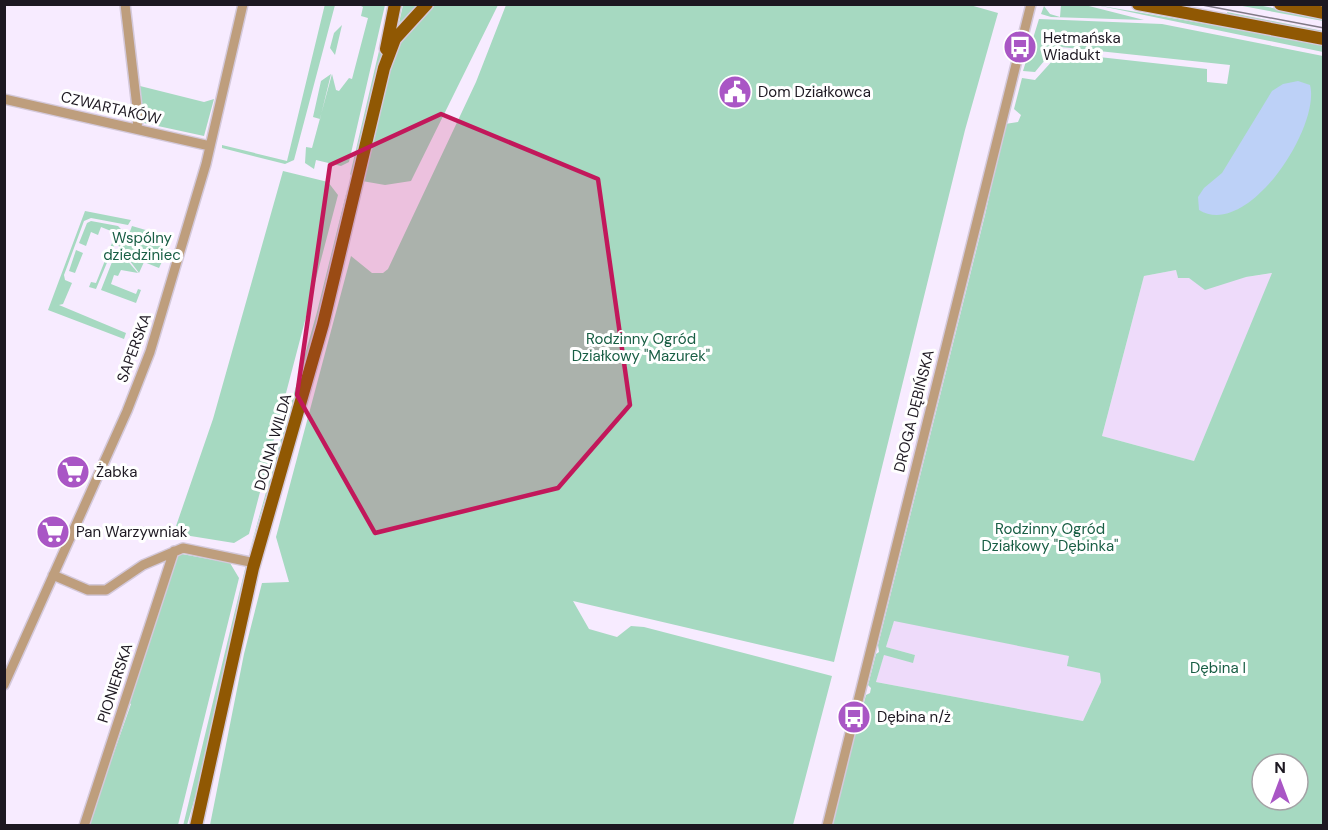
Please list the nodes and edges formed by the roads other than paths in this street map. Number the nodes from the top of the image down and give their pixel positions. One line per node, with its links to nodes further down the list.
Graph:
1 (124, 4): 12 (street)
2 (243, 4): 13 (street, SAPERSKA)
3 (395, 4): 10 (main road, DOLNA WILDA)
4 (427, 4): 10 (main road, DOLNA WILDA)
5 (1031, 4): 20 (street, DROGA DĘBIŃSKA)
6 (1138, 4): 9 (main road)
7 (1280, 4): 8 (main road)
8 (1323, 13)
9 (1323, 39)
10 (384, 68): 15 (main road, DOLNA WILDA)
11 (4, 99): 12 (street, CZWARTAKÓW)
12 (137, 129): 13 (street, CZWARTAKÓW)
13 (210, 146): 16 (street, SAPERSKA)
14 (174, 551): 15 (street); 16 (street); 18 (street, PIONIERSKA)
15 (255, 562): 19 (main road, DOLNA WILDA)
16 (53, 575): 17 (street, SAPERSKA)
17 (4, 685)
18 (84, 825)
19 (196, 825)
20 (828, 825)

